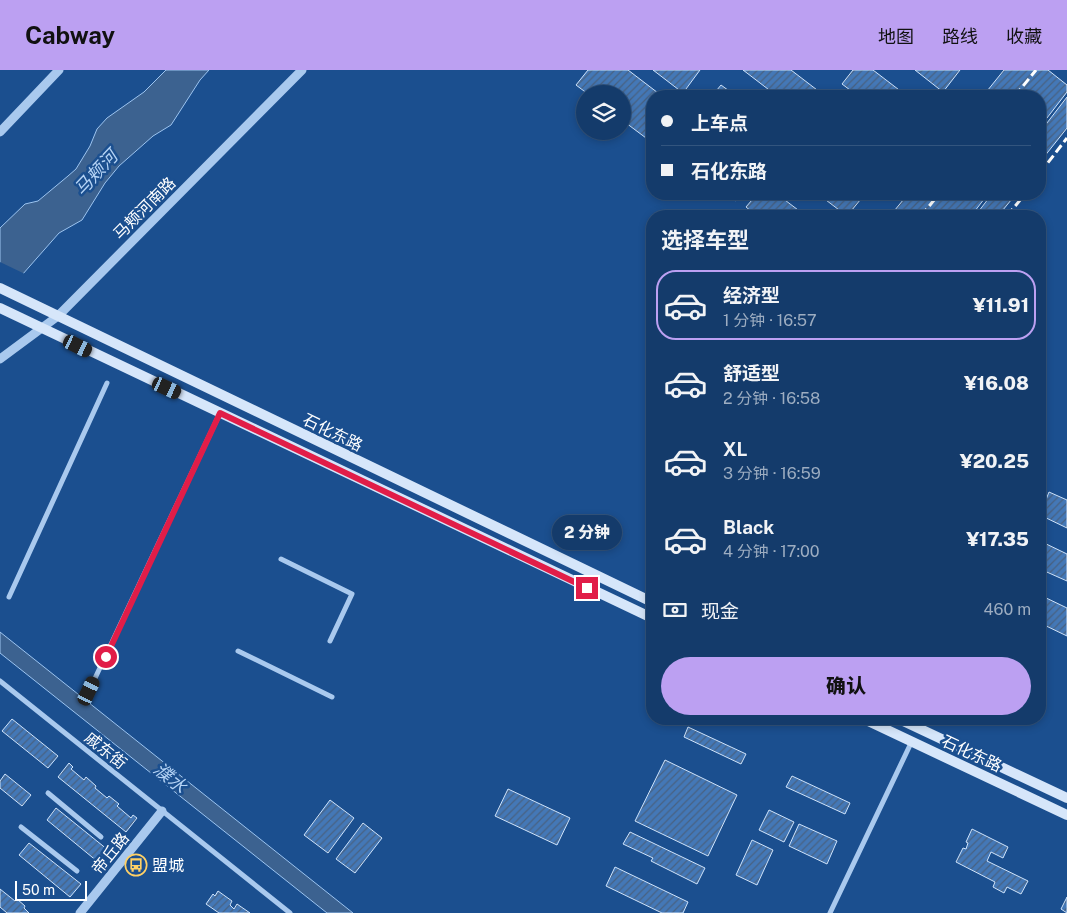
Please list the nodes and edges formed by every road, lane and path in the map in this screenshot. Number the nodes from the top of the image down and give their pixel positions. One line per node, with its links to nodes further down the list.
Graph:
1 (58, 70): 3 (street)
2 (302, 70): 6 (street, 马颊河南路)
3 (0, 132)
4 (0, 288): 6 (main road, 石化东路)
5 (0, 308): 7 (main road, 石化东路)
6 (58, 316): 7 (street, 马颊河南路); 13 (main road, 石化东路)
7 (43, 329): 8 (street, 马颊河南路); 10 (main road, 石化东路)
8 (0, 359)
9 (107, 383): 12 (street)
10 (220, 413): 14 (main road, 石化东路); 18 (street)
11 (281, 559): 15 (street)
12 (9, 597)
13 (646, 599)
14 (646, 615)
15 (330, 640)
16 (238, 650): 19 (street)
17 (0, 681): 25 (street, 戚东街)
18 (89, 691)
19 (332, 697)
20 (877, 725): 22 (main road, 石化东路)
21 (913, 725): 24 (main road, 石化东路)
22 (912, 741): 26 (main road, 石化东路); 32 (street)
23 (48, 793): 28 (street)
24 (1067, 798)
25 (162, 811): 30 (street, 帝丘路); 31 (street, 戚东街)
26 (1067, 815)
27 (22, 827): 29 (street)
28 (101, 837)
29 (77, 871)
30 (80, 913)
31 (290, 913)
32 (830, 913)

